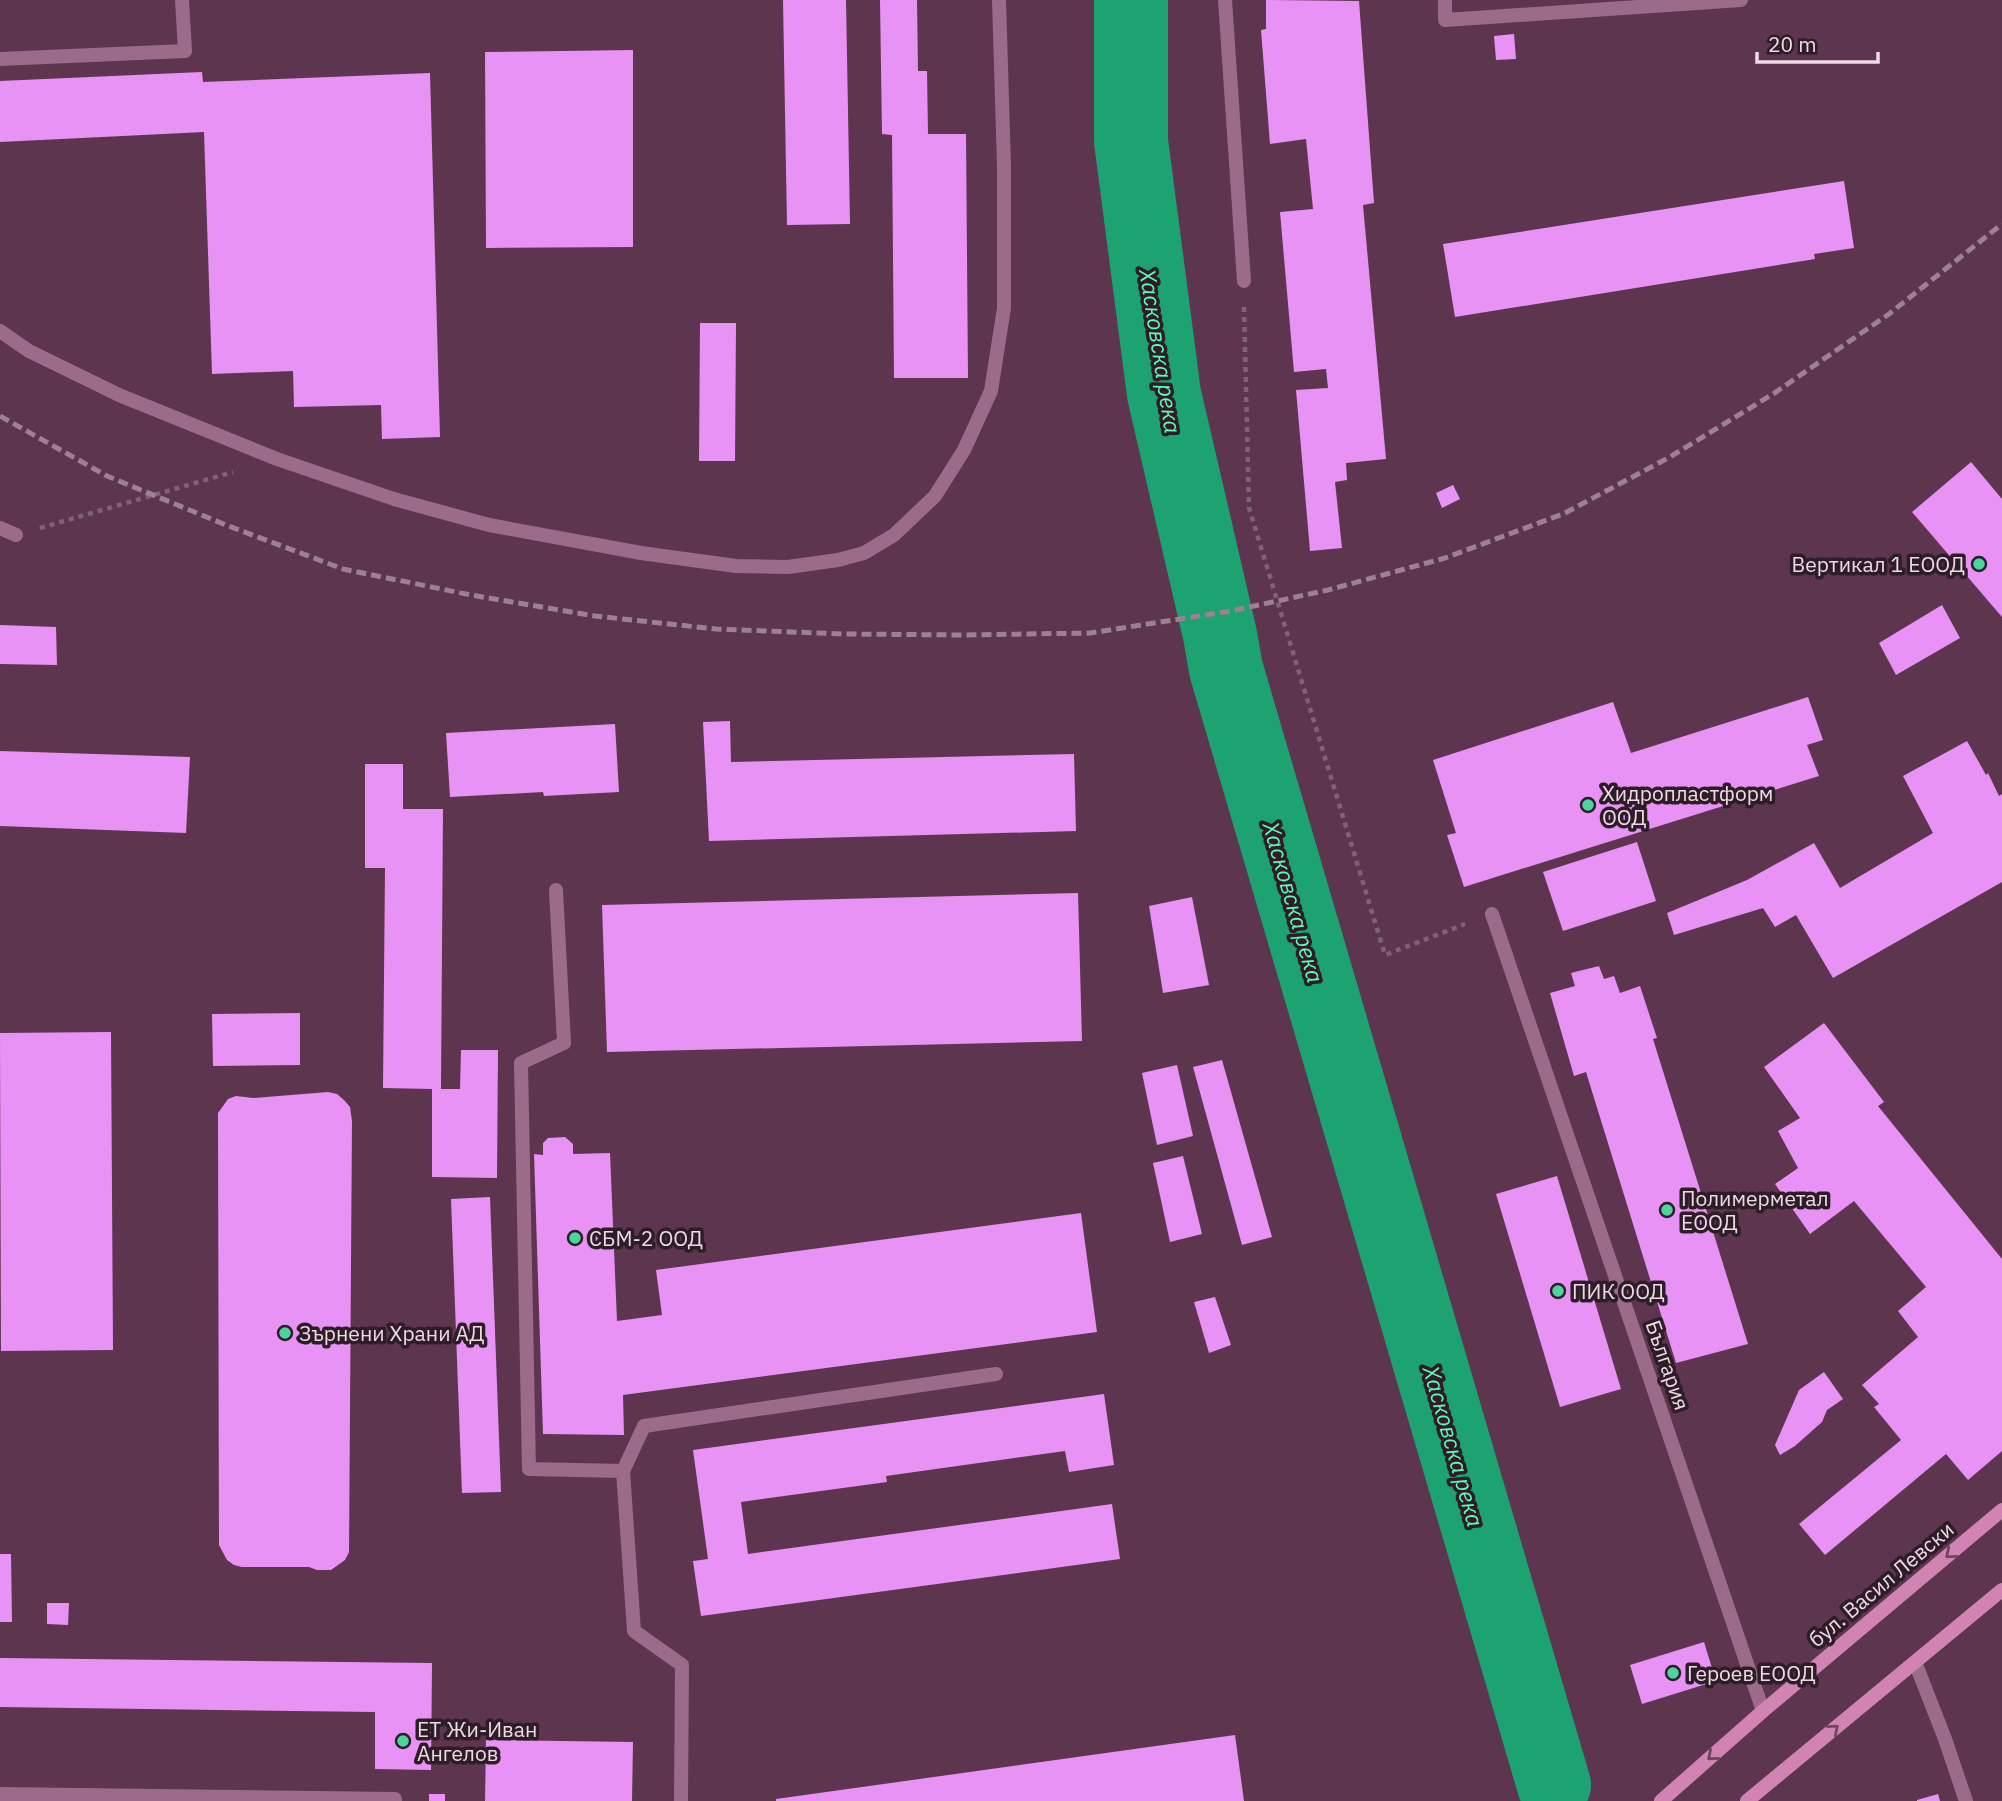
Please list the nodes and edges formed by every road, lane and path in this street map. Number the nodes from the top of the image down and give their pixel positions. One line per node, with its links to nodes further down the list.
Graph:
1 (183, 0): 6 (street)
2 (999, 0): 9 (street)
3 (1225, 0): 7 (street)
4 (1445, 0): 5 (street)
5 (1741, 0)
6 (0, 59)
7 (1244, 281): 13 (path)
8 (0, 331): 9 (street)
9 (277, 459): 11 (path)
10 (0, 528): 11 (street)
11 (16, 535)
12 (556, 890): 15 (street)
13 (1492, 914): 19 (street, България)
14 (996, 1374): 15 (street)
15 (623, 1471): 22 (street)
16 (2002, 1510): 19 (main road, бул. Васил Левски, one-way to 19)
17 (2002, 1590): 18 (main road)
18 (1915, 1662): 24 (main road, one-way to 18); 25 (street)
19 (1763, 1711): 23 (main road, бул. Васил Левски, one-way to 23)
20 (0, 1794): 21 (street)
21 (395, 1801)
22 (681, 1801)
23 (1661, 1801)
24 (1748, 1801)
25 (1966, 1801)

